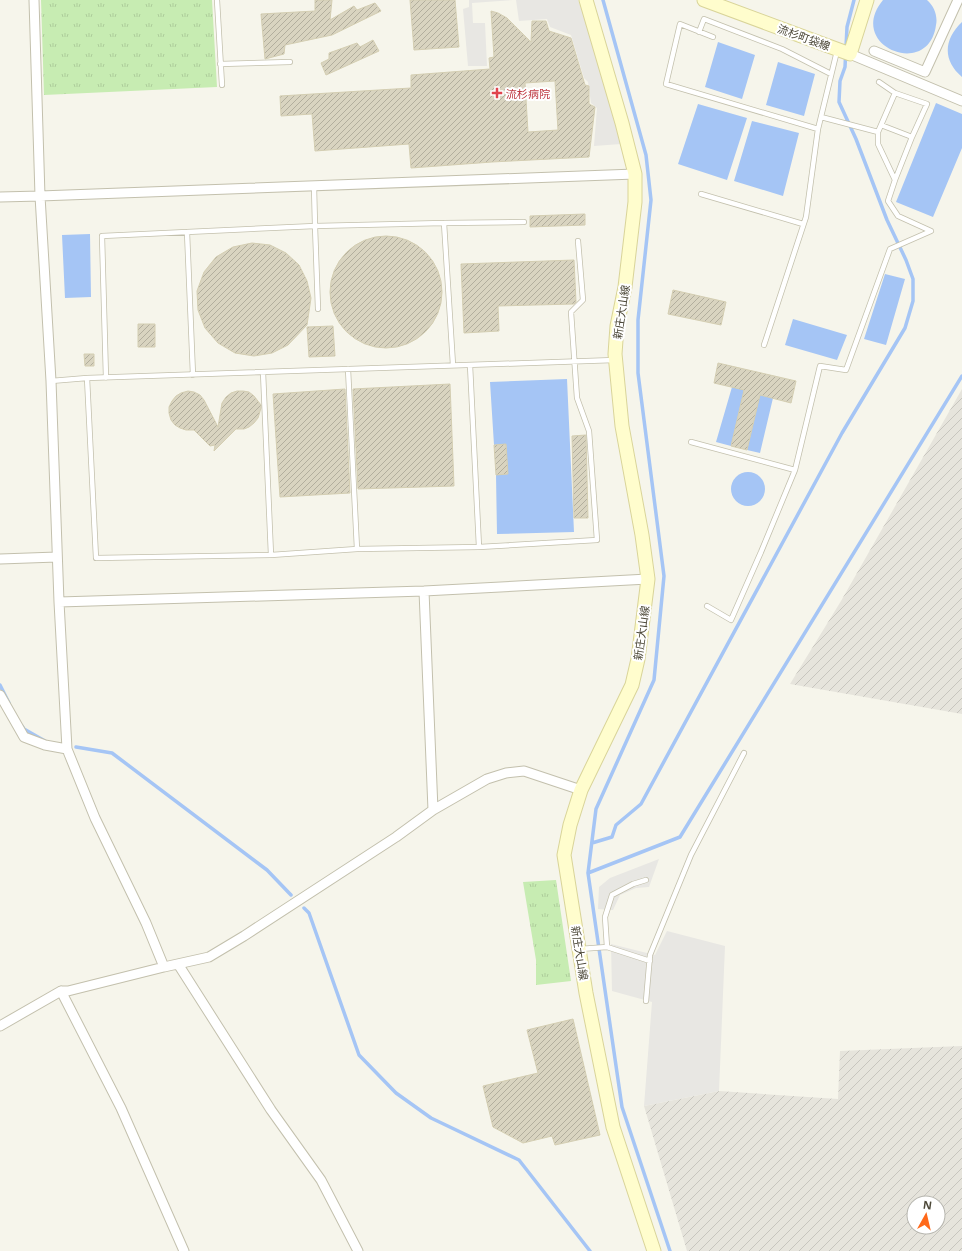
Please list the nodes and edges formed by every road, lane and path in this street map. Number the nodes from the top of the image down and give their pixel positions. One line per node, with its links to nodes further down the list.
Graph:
1 (34, 0): 28 (street)
2 (216, 0): 13 (lane)
3 (586, 0): 24 (main road, 新庄大山線)
4 (704, 0): 9 (main road, 流杉町袋線)
5 (867, 0): 11 (main road)
6 (958, 0): 10 (street)
7 (699, 32): 8 (lane); 14 (lane); 21 (lane)
8 (713, 37)
9 (837, 50): 11 (main road, 流杉町袋線); 14 (lane)
10 (874, 51)
11 (850, 54): 18 (street)
12 (290, 62): 13 (lane)
13 (220, 64): 16 (lane)
14 (831, 74): 19 (lane)
15 (879, 82): 17 (lane)
16 (222, 85)
17 (895, 93): 20 (lane); 23 (lane)
18 (962, 101)
19 (821, 117): 21 (lane); 22 (lane)
20 (881, 125): 22 (lane); 23 (lane)
21 (818, 129): 32 (lane)
22 (878, 132): 25 (lane)
23 (912, 137): 25 (lane)
24 (635, 174): 26 (street); 38 (main road, 新庄大山線)
25 (895, 180): 49 (lane)
26 (314, 186): 28 (street); 33 (lane)
27 (701, 194): 32 (lane)
28 (40, 196): 29 (street); 47 (street)
29 (0, 197)
30 (444, 222): 31 (lane); 33 (lane); 40 (lane)
31 (524, 222)
32 (803, 224): 37 (lane)
33 (315, 226): 34 (lane); 36 (lane)
34 (187, 232): 44 (lane); 46 (lane)
35 (578, 241): 39 (lane)
36 (318, 309)
37 (764, 345)
38 (615, 360): 39 (lane); 55 (main road, 新庄大山線)
39 (575, 361): 41 (lane); 50 (lane)
40 (453, 365): 41 (lane); 42 (lane)
41 (470, 365): 50 (lane)
42 (348, 369): 43 (lane); 51 (lane)
43 (263, 372): 44 (lane); 52 (lane)
44 (193, 375): 46 (lane)
45 (87, 378): 46 (lane); 47 (lane); 52 (lane)
46 (106, 378)
47 (51, 381): 53 (street)
48 (691, 442): 49 (lane)
49 (795, 470): 58 (lane)
50 (479, 547): 51 (lane)
51 (357, 549): 52 (lane)
52 (271, 555)
53 (57, 557): 54 (street); 57 (street)
54 (0, 559)
55 (648, 579): 56 (street); 62 (main road, 新庄大山線)
56 (424, 591): 57 (street); 63 (street)
57 (59, 602): 60 (street)
58 (707, 606)
59 (0, 695): 60 (street)
60 (67, 749): 69 (street)
61 (744, 753): 67 (lane)
62 (581, 790): 63 (street); 66 (main road, 新庄大山線)
63 (434, 810): 68 (street)
64 (646, 880): 65 (lane)
65 (607, 947): 66 (lane); 67 (lane)
66 (580, 949): 75 (main road, 新庄大山線)
67 (650, 961): 71 (lane)
68 (178, 964): 69 (street); 74 (street)
69 (164, 967): 70 (street)
70 (61, 991): 72 (street); 73 (street)
71 (646, 1001)
72 (0, 1026)
73 (184, 1251)
74 (358, 1251)
75 (654, 1251)

